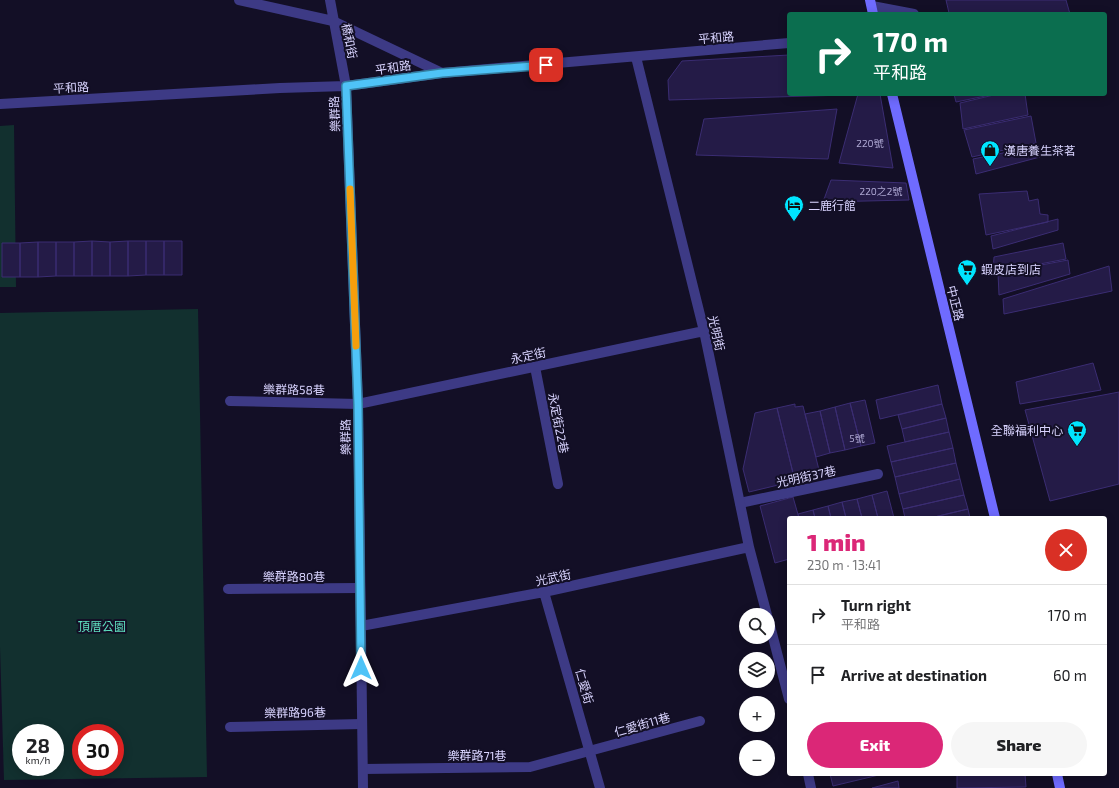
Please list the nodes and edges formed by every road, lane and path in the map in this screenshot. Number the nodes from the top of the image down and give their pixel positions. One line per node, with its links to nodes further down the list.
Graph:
1 (239, 0): 5 (street)
2 (330, 0): 5 (street, 橋和街)
3 (872, 7): 4 (street)
4 (902, 12)
5 (333, 21): 8 (street); 9 (street, 橋和街)
6 (787, 43): 7 (street, 平和路)
7 (636, 57): 8 (street, 平和路); 12 (street, 光明街)
8 (442, 73): 9 (street, 平和路)
9 (346, 86): 11 (street, 平和路); 15 (street, 樂群路)
10 (892, 96): 19 (main road, 中正路)
11 (0, 104)
12 (704, 331): 13 (street, 永定街); 18 (street, 光明街)
13 (535, 367): 15 (street, 永定街); 17 (street, 永定街22巷)
14 (230, 401): 15 (street, 樂群路58巷)
15 (358, 404): 21 (street, 樂群路)
16 (878, 474): 18 (street, 光明街37巷)
17 (558, 484)
18 (740, 503): 20 (street, 光明街)
19 (995, 516)
20 (749, 547): 23 (street, 光武街); 24 (street, 光明街)
21 (360, 588): 22 (street, 樂群路80巷); 25 (street, 樂群路)
22 (228, 589)
23 (544, 592): 25 (street, 光武街); 31 (street, 仁愛街)
24 (765, 608)
25 (360, 626): 29 (street, 樂群路)
26 (775, 644): 27 (street)
27 (787, 691)
28 (700, 721): 31 (street, 仁愛街11巷)
29 (361, 724): 30 (street, 樂群路96巷); 32 (street, 樂群路)
30 (230, 727)
31 (590, 752): 32 (street, 樂群路71巷); 36 (street, 仁愛街)
32 (363, 769): 35 (street, 樂群路)
33 (808, 776): 37 (street)
34 (1057, 776): 38 (main road)
35 (362, 788)
36 (600, 788)
37 (811, 788)
38 (1060, 788)

